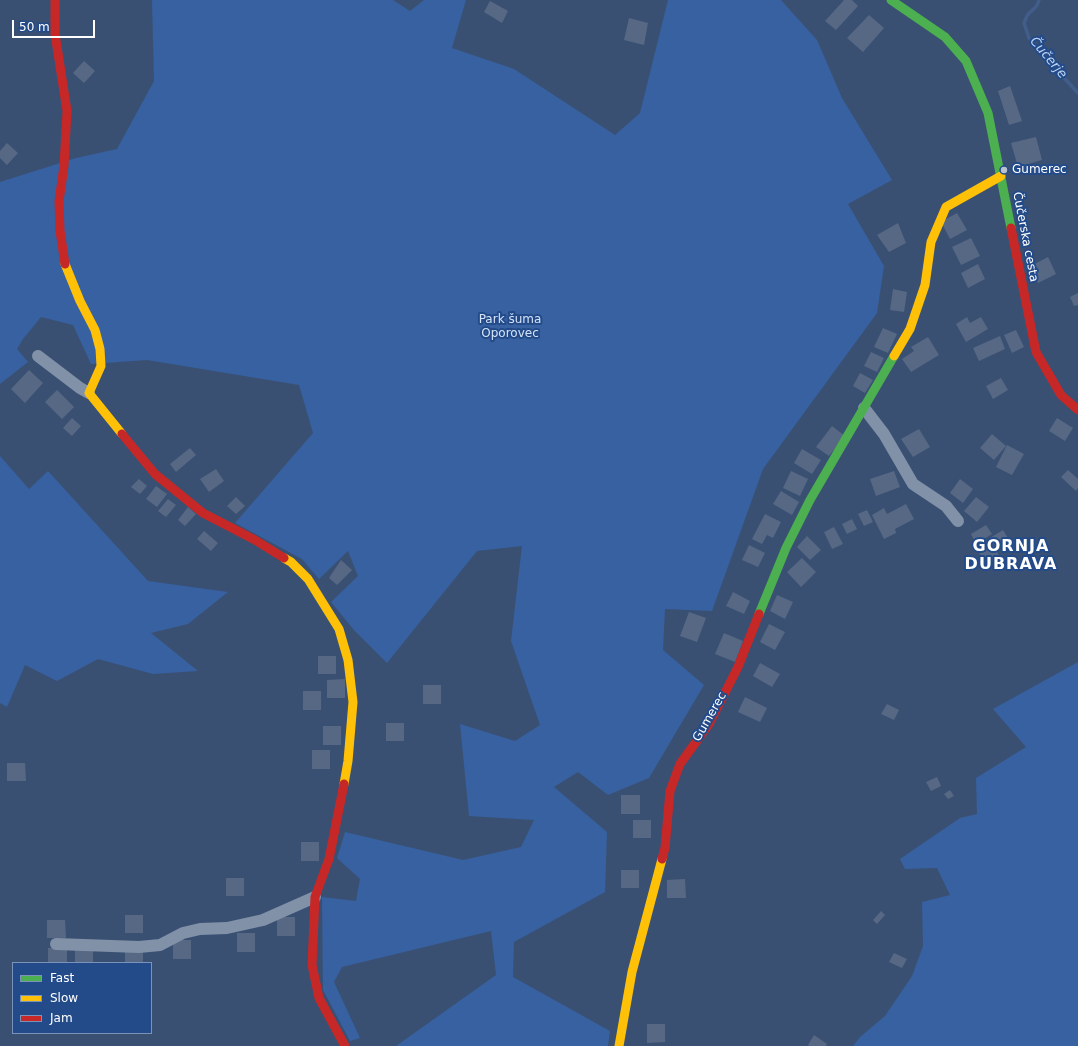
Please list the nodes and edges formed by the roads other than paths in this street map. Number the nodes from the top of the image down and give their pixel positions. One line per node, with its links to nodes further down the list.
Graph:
1 (55, 0): 5 (street)
2 (891, 0): 3 (street, Čučerska cesta)
3 (1001, 176): 6 (street, Gumerec); 7 (street, Čučerska cesta)
4 (38, 356): 5 (street)
5 (89, 393): 9 (street)
6 (864, 408): 8 (street); 12 (street, Gumerec)
7 (1078, 410)
8 (958, 522)
9 (315, 897): 10 (street); 11 (street)
10 (56, 944)
11 (345, 1046)
12 (619, 1046)

